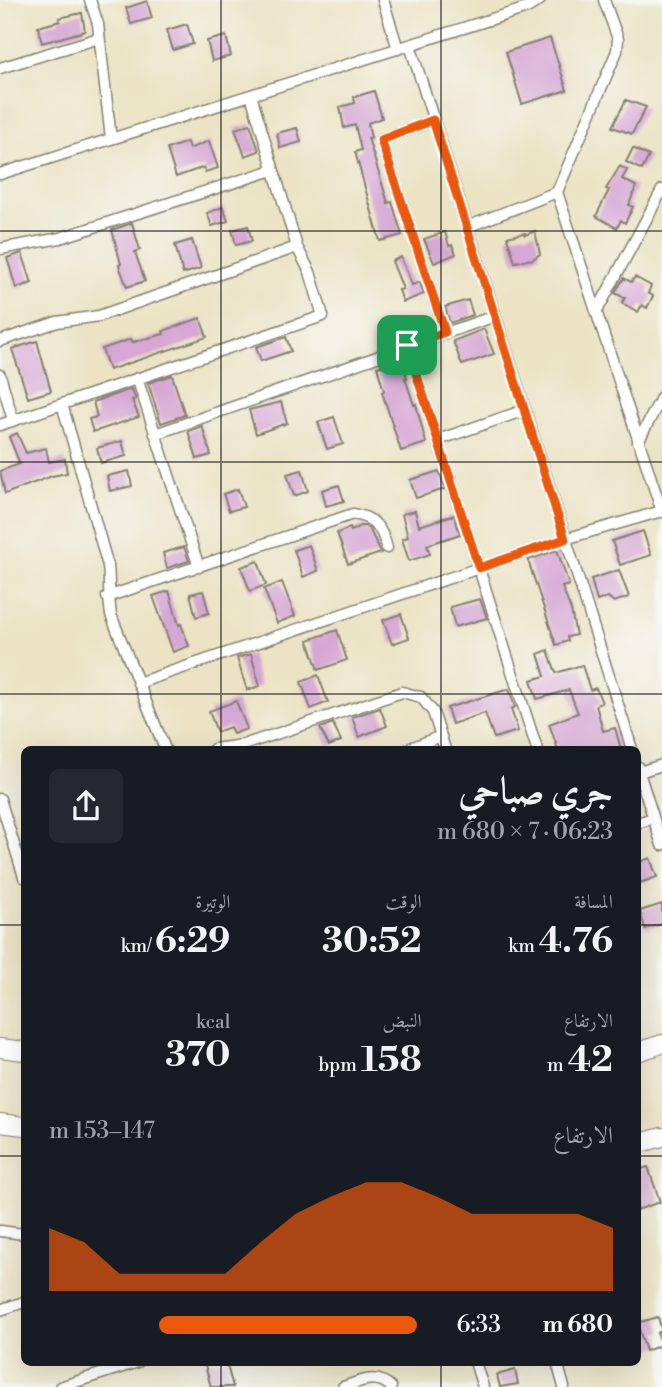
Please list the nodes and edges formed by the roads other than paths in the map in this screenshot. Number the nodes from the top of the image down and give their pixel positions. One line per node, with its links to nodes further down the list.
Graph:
1 (90, 0): 5 (street)
2 (383, 0): 6 (street)
3 (540, 0): 6 (street)
4 (604, 0): 14 (street)
5 (99, 38): 7 (street); 10 (street)
6 (404, 47): 8 (street); 9 (street)
7 (0, 68)
8 (251, 95): 10 (street); 11 (street)
9 (433, 120): 15 (street); 20 (street)
10 (111, 139): 12 (street)
11 (273, 170): 16 (street); 17 (street)
12 (0, 174)
13 (662, 190): 18 (street)
14 (557, 192): 15 (street); 18 (street)
15 (467, 227): 19 (street)
16 (297, 247): 21 (street); 24 (street)
17 (0, 249)
18 (596, 313): 32 (street)
19 (495, 316): 20 (street); 27 (street)
20 (445, 332): 22 (street)
21 (0, 341)
22 (407, 345): 30 (street); 31 (street)
23 (0, 376): 28 (street)
24 (137, 378): 26 (street); 30 (street)
25 (662, 397): 32 (street)
26 (62, 404): 28 (street); 38 (street)
27 (525, 410): 31 (street); 34 (street)
28 (13, 420): 29 (street)
29 (0, 425)
30 (155, 434): 36 (street)
31 (438, 440): 37 (street)
32 (638, 442): 33 (street)
33 (662, 511): 34 (street)
34 (565, 539): 37 (street); 46 (street)
35 (387, 548): 36 (street)
36 (199, 567): 38 (street)
37 (479, 568): 39 (street); 45 (street)
38 (107, 597): 39 (street)
39 (138, 683): 41 (street)
40 (441, 736): 42 (street); 43 (street); 44 (street)
41 (164, 746)
42 (251, 746)
43 (416, 746)
44 (444, 746)
45 (536, 746)
46 (631, 746)
47 (662, 765): 48 (street)
48 (641, 768)
49 (641, 779): 51 (street)
50 (0, 799): 54 (street)
51 (653, 818): 52 (street); 53 (street)
52 (641, 822)
53 (662, 845)
54 (21, 867)
55 (662, 1044): 58 (main road)
56 (0, 1048): 57 (main road)
57 (21, 1051)
58 (641, 1051)
59 (0, 1123): 60 (main road)
60 (21, 1126)
61 (662, 1137): 62 (main road)
62 (641, 1143)
63 (0, 1231): 64 (street)
64 (21, 1234)
65 (21, 1304): 66 (street)
66 (0, 1310)
67 (126, 1366): 70 (street)
68 (476, 1366): 73 (street)
69 (558, 1366): 74 (street)
70 (60, 1387)
71 (344, 1387): 72 (street)
72 (391, 1387)
73 (483, 1387)
74 (564, 1387)

